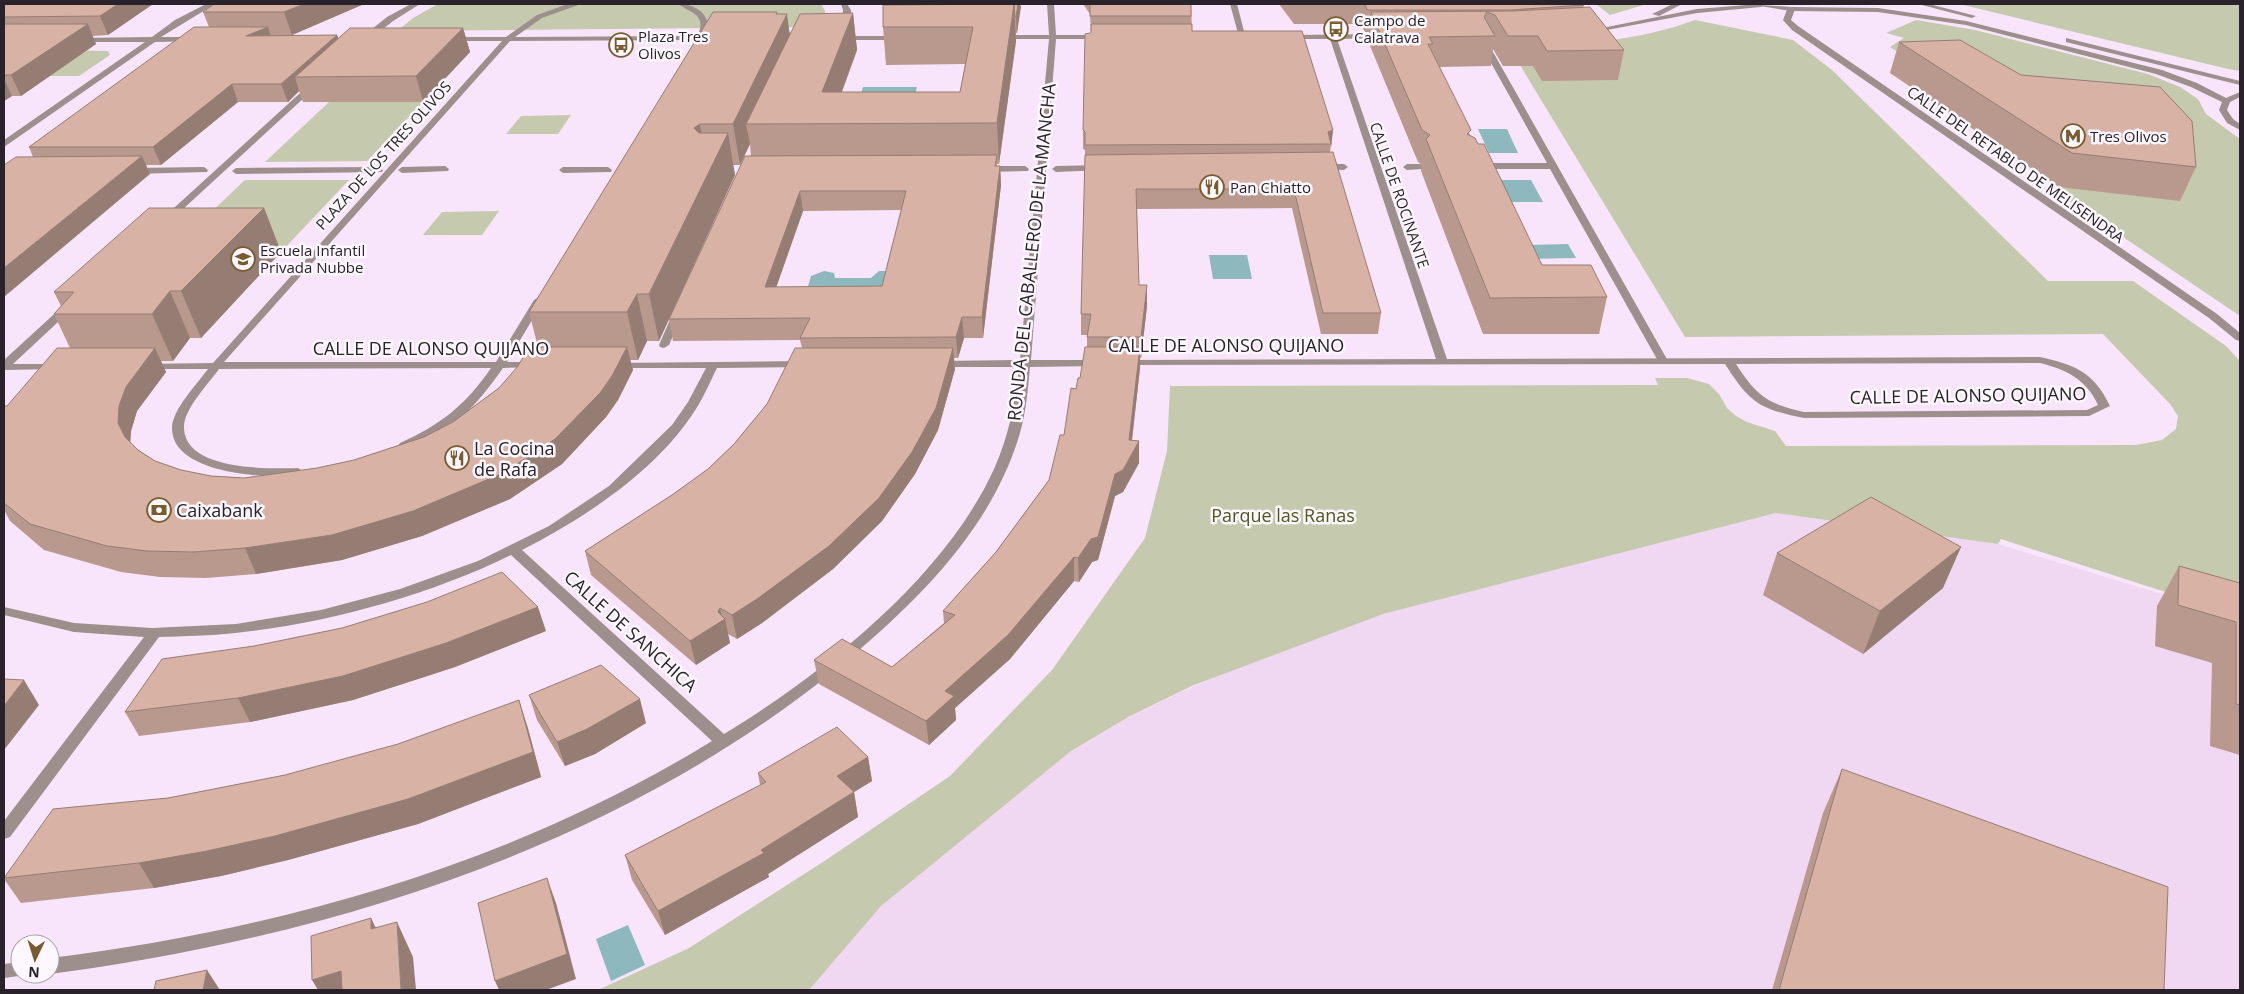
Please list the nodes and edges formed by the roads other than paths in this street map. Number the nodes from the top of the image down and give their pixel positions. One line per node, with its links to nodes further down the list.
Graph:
1 (210, 4): 30 (street)
2 (416, 4): 35 (street)
3 (577, 4): 33 (street, PLAZA DE LOS TRES OLIVOS)
4 (682, 4): 25 (street)
5 (844, 4): 28 (street)
6 (1050, 4): 19 (street, RONDA DEL CABALLERO DE LA MANCHA)
7 (1233, 4): 22 (street)
8 (1678, 4): 14 (street)
9 (1838, 4): 13 (street)
10 (1921, 4): 38 (street)
11 (1755, 5): 12 (street); 14 (street)
12 (1790, 9): 13 (street); 68 (street, CALLE DEL RETABLO DE MELISENDRA)
13 (1803, 9): 43 (street)
14 (1641, 21): 15 (street)
15 (1581, 32)
16 (1333, 36): 17 (street); 24 (street); 71 (street, CALLE DE ROCINANTE)
17 (1394, 36)
18 (988, 37): 19 (street)
19 (1052, 37): 20 (street); 76 (street, RONDA DEL CABALLERO DE LA MANCHA)
20 (1111, 37)
21 (1234, 37): 22 (street)
22 (1243, 37): 23 (street)
23 (1253, 37)
24 (1280, 37)
25 (700, 38): 26 (street); 33 (street); 37 (street)
26 (724, 38)
27 (834, 38): 28 (street)
28 (843, 38): 29 (street)
29 (911, 38)
30 (154, 39): 31 (street); 34 (street); 45 (street)
31 (202, 39)
32 (442, 39): 33 (street)
33 (508, 39): 82 (street, PLAZA DE LOS TRES OLIVOS)
34 (70, 40)
35 (364, 40)
36 (1485, 45): 47 (street)
37 (691, 51)
38 (2199, 72): 39 (street); 41 (street)
39 (2240, 78)
40 (320, 80): 64 (street)
41 (2240, 83)
42 (2240, 94): 43 (street)
43 (2226, 102): 44 (street)
44 (2240, 128)
45 (4, 144)
46 (1468, 166): 47 (street)
47 (1553, 166): 70 (street)
48 (1344, 167): 52 (street)
49 (1407, 167): 53 (street)
50 (1056, 168): 51 (street)
51 (1111, 168)
52 (1315, 168)
53 (1420, 168)
54 (445, 169): 59 (street)
55 (980, 169): 56 (street)
56 (1025, 169)
57 (204, 170): 61 (street)
58 (379, 170): 62 (street)
59 (402, 170)
60 (563, 170): 63 (street)
61 (121, 171)
62 (236, 171)
63 (614, 172)
64 (162, 223)
65 (542, 294): 77 (street)
66 (76, 301): 80 (street)
67 (680, 310): 69 (street)
68 (2240, 338)
69 (664, 345)
70 (1663, 360): 71 (street, CALLE DE ALONSO QUIJANO); 72 (street, CALLE DE ALONSO QUIJANO)
71 (1442, 361): 76 (street, CALLE DE ALONSO QUIJANO)
72 (1728, 361): 72 (street, CALLE DE ALONSO QUIJANO)
73 (712, 364): 74 (street); 79 (street); 86 (street)
74 (816, 364)
75 (928, 364): 76 (street, CALLE DE ALONSO QUIJANO)
76 (1024, 364): 89 (street, RONDA DEL CABALLERO DE LA MANCHA)
77 (499, 365): 78 (street, CALLE DE ALONSO QUIJANO); 82 (street, CALLE DE ALONSO QUIJANO); 84 (street)
78 (543, 365)
79 (608, 365)
80 (4, 366): 83 (street)
81 (130, 366): 82 (street, CALLE DE ALONSO QUIJANO)
82 (215, 366): 85 (street, PLAZA DE LOS TRES OLIVOS)
83 (72, 367)
84 (396, 449)
85 (308, 471)
86 (513, 549): 88 (street); 89 (street, CALLE DE SANCHICA)
87 (4, 611): 88 (street)
88 (154, 634): 90 (street)
89 (723, 742): 91 (street, RONDA DEL CABALLERO DE LA MANCHA)
90 (4, 833)
91 (60, 965)

